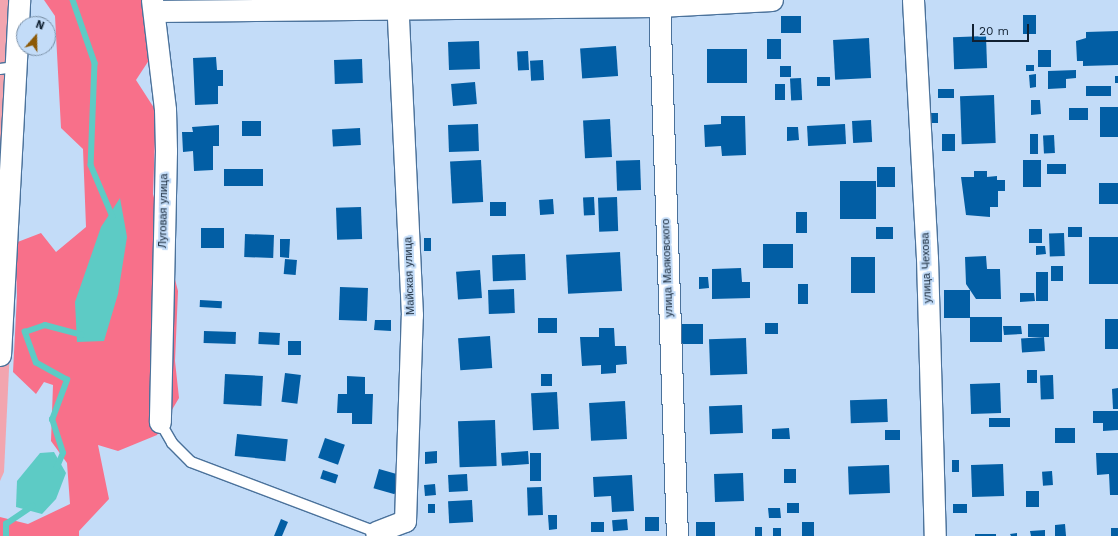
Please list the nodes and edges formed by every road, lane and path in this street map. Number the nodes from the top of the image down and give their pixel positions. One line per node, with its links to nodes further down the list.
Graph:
1 (19, 0): 7 (street)
2 (772, 0): 4 (street)
3 (913, 0): 13 (street, улица Чехова)
4 (659, 3): 5 (street); 12 (street, улица Маяковского)
5 (398, 5): 6 (street); 11 (street, Майская улица)
6 (154, 6): 10 (street, Луговая улица)
7 (7, 68): 8 (street)
8 (2, 284): 9 (street)
9 (0, 355)
10 (160, 422): 11 (lane)
11 (376, 535)
12 (678, 536)
13 (935, 536)

